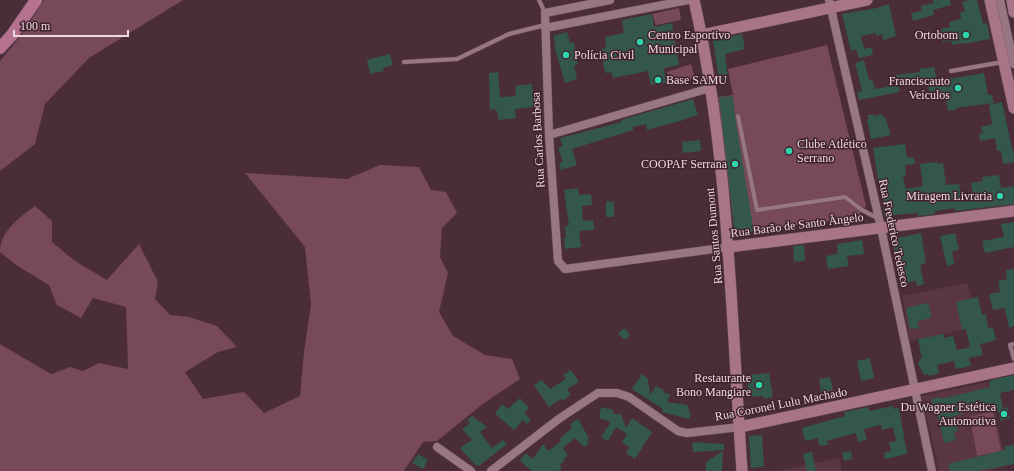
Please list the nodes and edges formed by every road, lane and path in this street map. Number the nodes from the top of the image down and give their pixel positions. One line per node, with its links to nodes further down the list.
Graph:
1 (36, 0): 14 (main road)
2 (539, 0): 11 (lane)
3 (610, 0): 11 (street)
4 (688, 0): 12 (street)
5 (694, 0): 13 (main road, Rua Santos Dumont)
6 (867, 0): 9 (main road)
7 (995, 0): 16 (main road)
8 (1012, 0): 10 (main road)
9 (830, 4): 13 (main road); 23 (street, Rua Frederico Tedesco)
10 (1014, 12)
11 (545, 13): 12 (street, Rua Carlos Barbosa)
12 (545, 27): 15 (lane); 21 (street, Rua Carlos Barbosa)
13 (702, 34): 18 (main road, Rua Santos Dumont)
14 (0, 48)
15 (404, 62)
16 (1009, 63): 17 (lane); 19 (main road)
17 (951, 71)
18 (710, 88): 21 (street); 24 (main road, Rua Santos Dumont)
19 (1014, 108)
20 (738, 116): 23 (lane)
21 (549, 135): 25 (street, Rua Carlos Barbosa)
22 (1014, 211): 23 (main road, Rua Barão de Santo Ângelo)
23 (880, 224): 24 (main road, Rua Barão de Santo Ângelo); 29 (street, Rua Frederico Tedesco)
24 (729, 247): 25 (street, Rua Barão de Santo Ângelo); 30 (main road, Rua Santos Dumont)
25 (560, 265)
26 (1014, 344): 27 (lane)
27 (1014, 359)
28 (1014, 368): 29 (main road, Rua Coronel Lulu Machado)
29 (915, 389): 30 (main road, Rua Coronel Lulu Machado); 35 (street, Rua Frederico Tedesco)
30 (740, 427): 33 (street, Rua Coronel Lulu Machado); 34 (main road, Rua Santos Dumont)
31 (437, 447): 32 (street)
32 (471, 471)
33 (491, 471)
34 (742, 471)
35 (932, 471)

